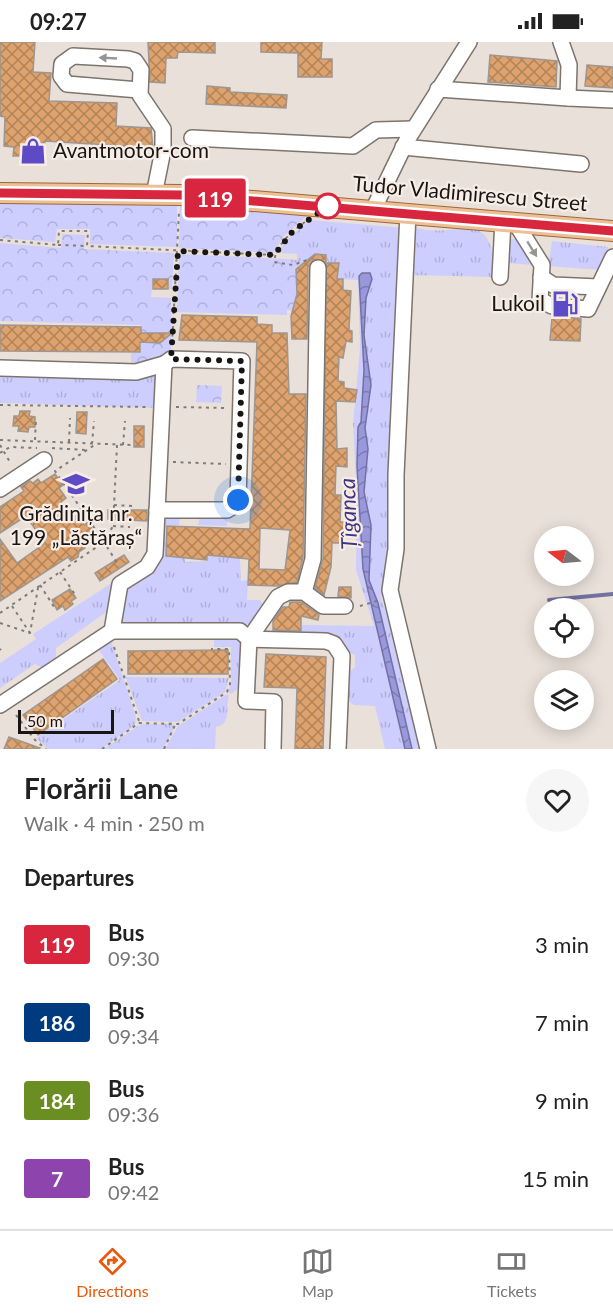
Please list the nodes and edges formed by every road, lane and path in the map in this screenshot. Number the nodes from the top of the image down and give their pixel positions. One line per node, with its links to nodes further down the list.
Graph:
1 (469, 42): 3 (street)
2 (561, 42): 5 (street)
3 (438, 89): 5 (street); 7 (street)
4 (139, 90): 4 (street, one-way to 4); 12 (street)
5 (568, 98): 6 (street)
6 (613, 100)
7 (413, 129): 8 (street); 9 (street)
8 (192, 138)
9 (403, 147): 10 (street); 14 (street)
10 (581, 164)
11 (0, 193): 12 (main road, Tudor Vladimirescu Street)
12 (154, 195): 14 (main road, Tudor Vladimirescu Street)
13 (179, 207): 22 (path)
14 (373, 210): 15 (main road, Tudor Vladimirescu Street)
15 (408, 213): 17 (main road, Tudor Vladimirescu Street); 83 (street)
16 (311, 217): 23 (path)
17 (509, 222): 18 (main road, Tudor Vladimirescu Street); 26 (street); 27 (street, one-way to 27)
18 (610, 227)
19 (0, 240): 20 (path)
20 (58, 245): 21 (path); 21 (path)
21 (87, 246): 22 (path)
22 (178, 251): 23 (path); 29 (path)
23 (274, 255): 25 (path)
24 (613, 257): 28 (street)
25 (318, 268): 61 (street)
26 (500, 277)
27 (541, 284): 28 (street); 28 (street)
28 (595, 294)
29 (168, 361): 30 (street); 32 (street); 33 (street)
30 (0, 368)
31 (0, 405): 32 (path)
32 (162, 407): 33 (path); 54 (street)
33 (239, 408): 49 (street)
34 (70, 418): 40 (path)
35 (36, 419): 39 (path)
36 (94, 421): 41 (path)
37 (125, 422): 44 (path)
38 (0, 440): 39 (path)
39 (35, 441): 40 (path)
40 (69, 442): 41 (path)
41 (94, 444): 42 (path); 57 (path)
42 (117, 444): 44 (path); 52 (path)
43 (0, 445): 46 (path)
44 (123, 445): 45 (path)
45 (132, 445)
46 (2, 452): 50 (path)
47 (44, 460): 50 (street)
48 (173, 462): 49 (path)
49 (238, 464): 54 (street)
50 (19, 477): 51 (street)
51 (0, 489)
52 (114, 505): 53 (path); 55 (path)
53 (132, 506)
54 (157, 510): 70 (street)
55 (113, 526): 56 (path); 57 (path)
56 (130, 527)
57 (104, 542): 58 (path); 59 (path)
58 (119, 566)
59 (60, 572): 60 (path); 62 (path)
60 (39, 586): 65 (path); 67 (path); 71 (path)
61 (304, 592): 66 (street); 72 (street)
62 (76, 596)
63 (382, 600): 64 (path)
64 (366, 604)
65 (11, 605): 68 (path); 71 (path)
66 (345, 606)
67 (56, 610)
68 (0, 612)
69 (0, 623): 71 (path)
70 (111, 632): 72 (street); 74 (street); 76 (path)
71 (30, 633)
72 (249, 639): 81 (street); 82 (street)
73 (211, 649): 77 (path)
74 (0, 705)
75 (16, 715): 78 (path)
76 (139, 723): 77 (path); 79 (path)
77 (175, 724): 80 (path)
78 (46, 749)
79 (102, 749)
80 (164, 749)
81 (273, 749)
82 (338, 749)
83 (428, 749)

